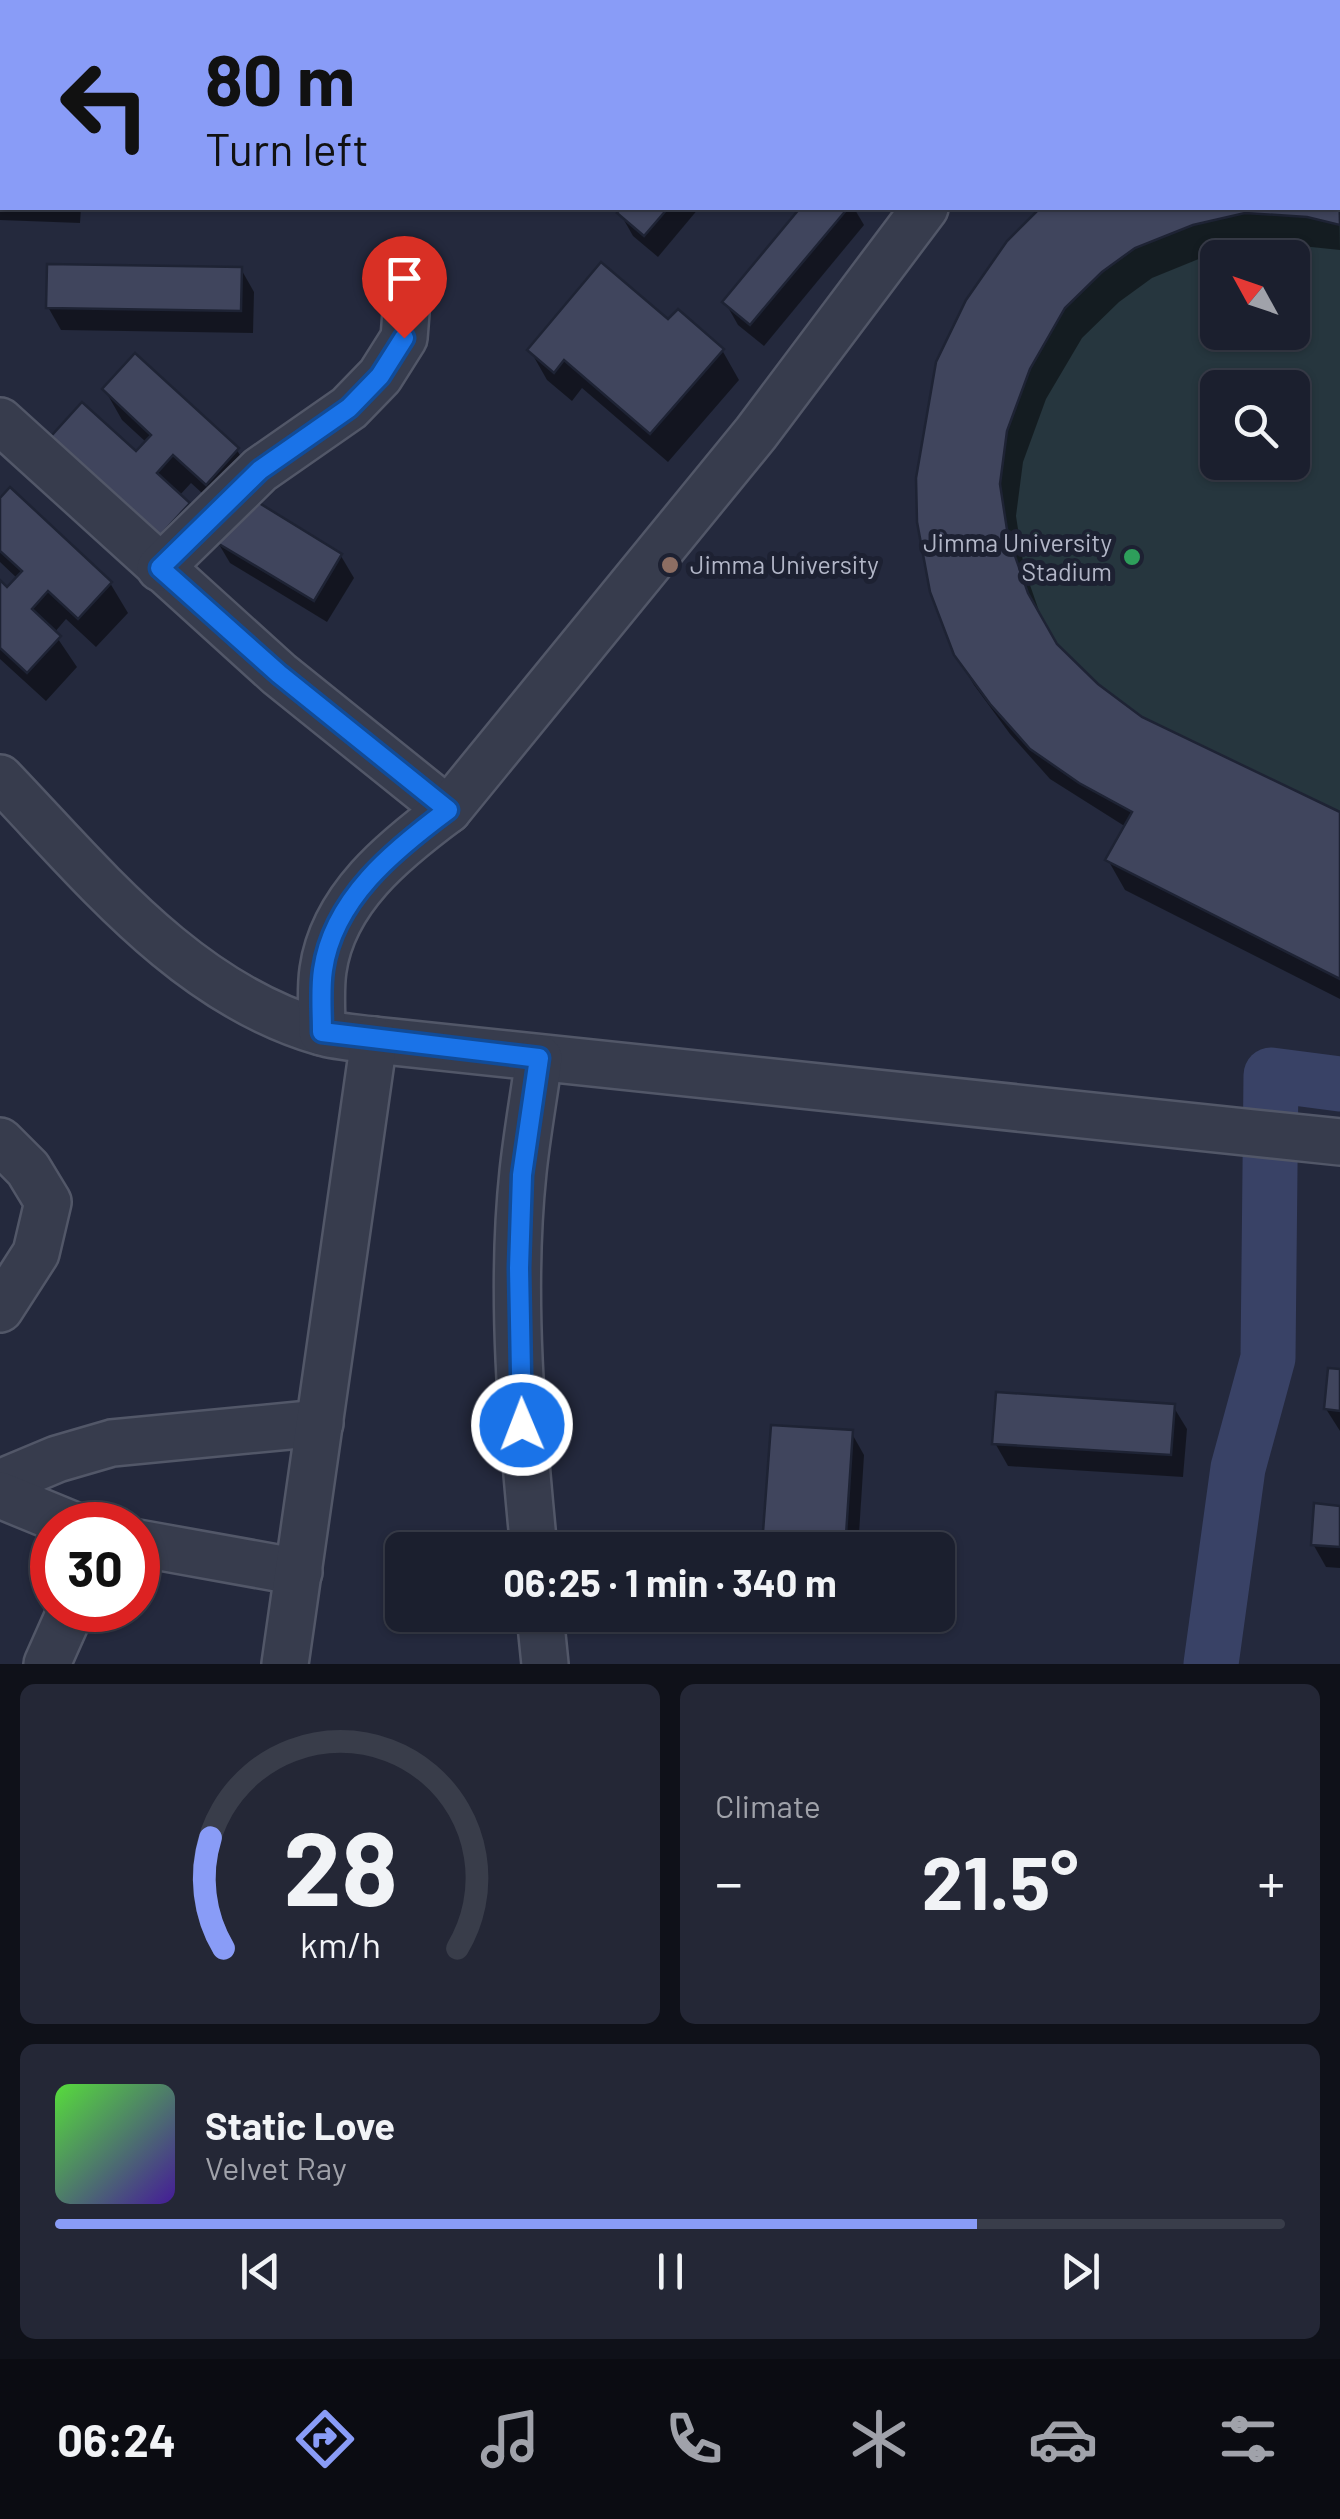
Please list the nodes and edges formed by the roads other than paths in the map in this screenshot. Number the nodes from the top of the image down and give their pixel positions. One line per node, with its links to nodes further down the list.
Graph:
1 (923, 210): 6 (street)
2 (399, 277): 4 (street)
3 (0, 421): 4 (street)
4 (160, 568): 6 (street)
5 (0, 778): 7 (street)
6 (448, 810): 7 (street)
7 (322, 1032): 8 (street)
8 (374, 1040): 9 (street); 13 (street)
9 (539, 1058): 11 (street); 17 (street)
10 (0, 1141): 12 (street)
11 (1340, 1142)
12 (0, 1309)
13 (320, 1423): 14 (street); 19 (street)
14 (0, 1483)
15 (0, 1496): 16 (street)
16 (30, 1508)
17 (532, 1532)
18 (160, 1548): 19 (street)
19 (298, 1572): 23 (street)
20 (62, 1632): 22 (street)
21 (542, 1632): 24 (street)
22 (47, 1664)
23 (285, 1664)
24 (545, 1664)

